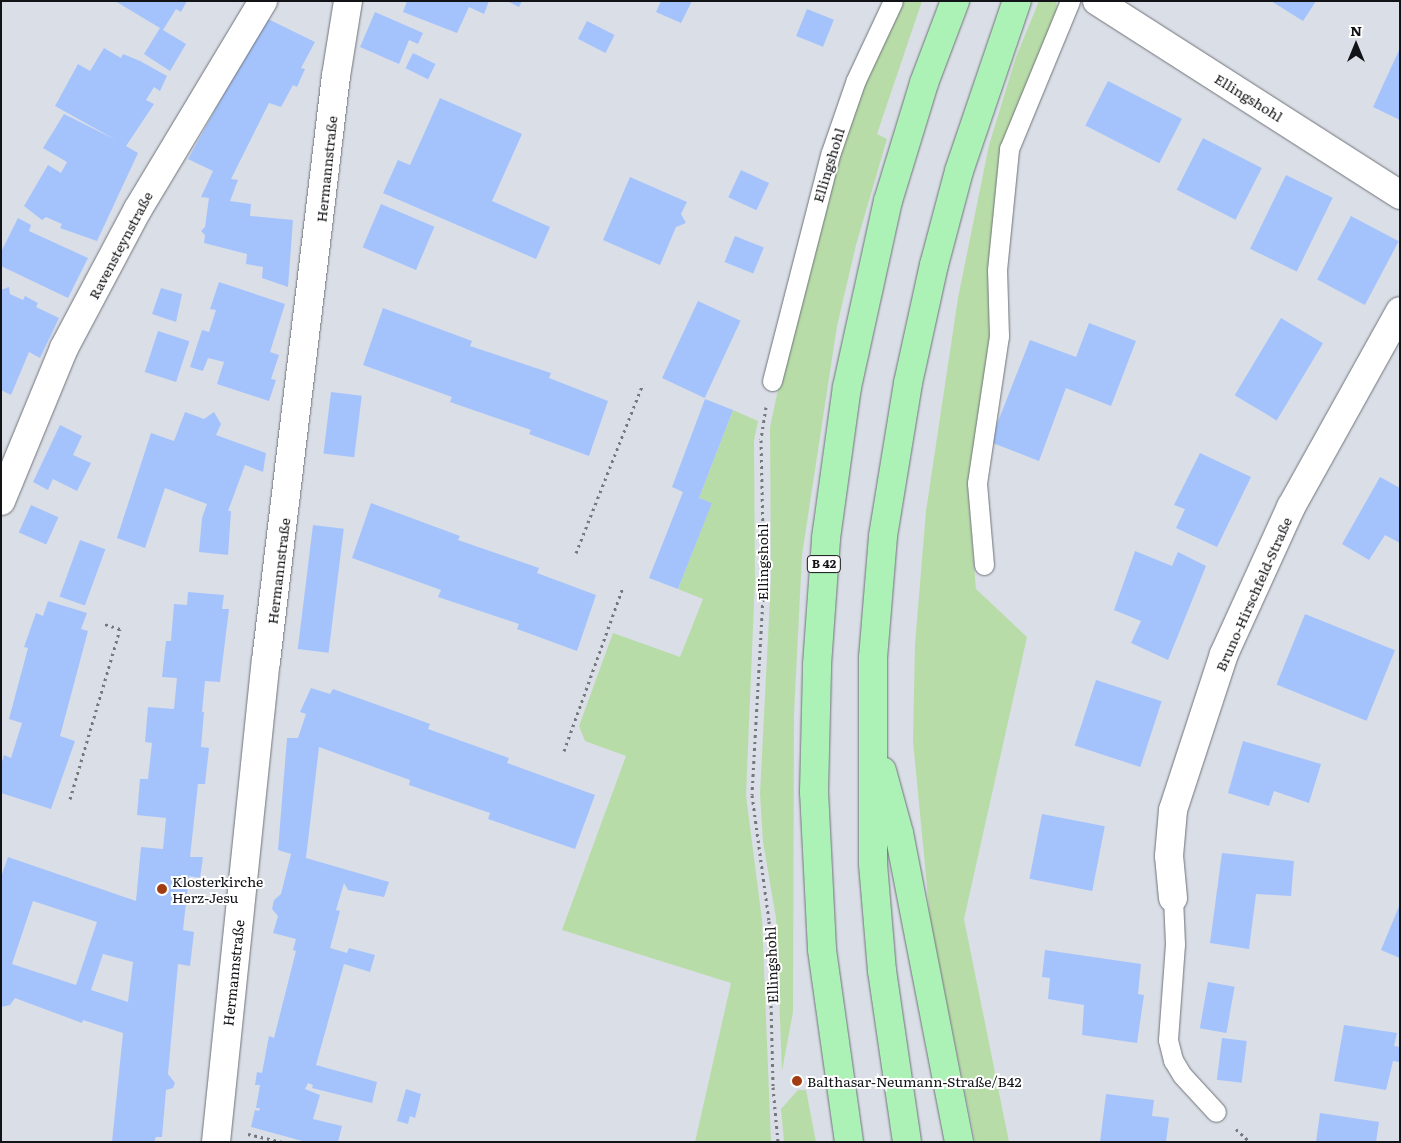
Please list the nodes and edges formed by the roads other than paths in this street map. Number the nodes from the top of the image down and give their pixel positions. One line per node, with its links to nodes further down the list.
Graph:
1 (263, 1): 11 (street, Ravensteynstraße)
2 (348, 1): 16 (street, Hermannstraße)
3 (893, 1): 10 (lane, Ellingshohl)
4 (956, 1): 17 (highway, B 42)
5 (1017, 1): 13 (highway)
6 (1070, 1): 12 (lane)
7 (1097, 1): 8 (street, Ellingshohl)
8 (1400, 195)
9 (1400, 311): 14 (street, Bruno-Hirschfeld-Straße)
10 (772, 381)
11 (1, 501)
12 (984, 565)
13 (872, 736): 18 (highway); 19 (highway)
14 (1174, 898): 15 (lane)
15 (1216, 1112)
16 (216, 1142)
17 (849, 1142)
18 (907, 1142)
19 (959, 1142)

